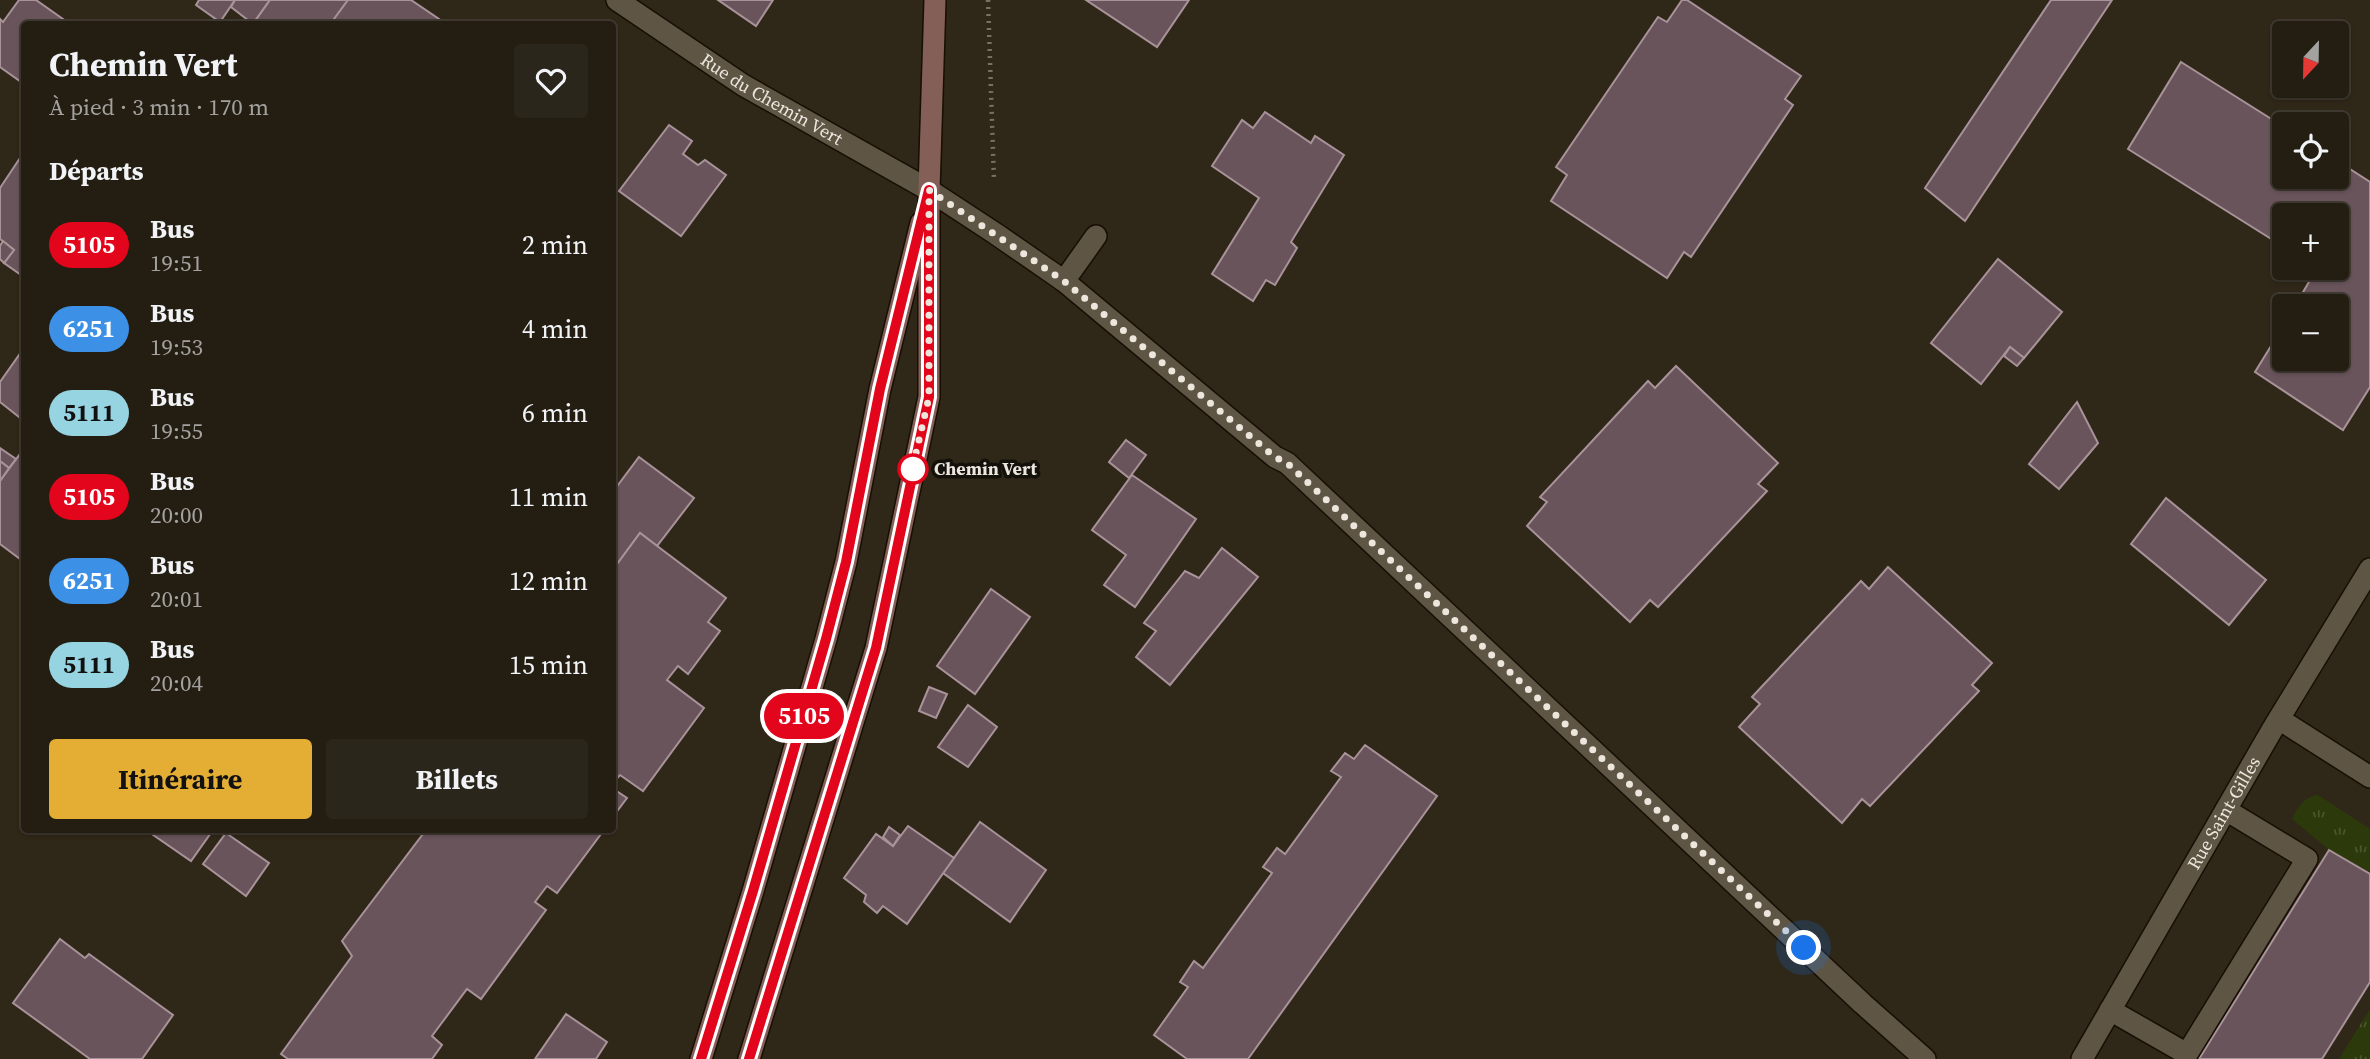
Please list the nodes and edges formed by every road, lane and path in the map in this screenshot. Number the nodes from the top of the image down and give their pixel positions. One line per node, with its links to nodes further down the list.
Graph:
1 (617, 0): 4 (street, Rue du Chemin Vert)
2 (935, 0): 4 (main road)
3 (988, 0): 5 (path)
4 (929, 190): 5 (street, Rue du Chemin Vert); 13 (main road); 14 (main road)
5 (996, 234): 7 (street, Rue du Chemin Vert)
6 (1096, 236): 7 (street)
7 (1064, 281): 15 (street, Rue du Chemin Vert)
8 (2370, 569): 9 (street, Rue Saint-Gilles)
9 (2279, 719): 10 (street); 11 (street, Rue Saint-Gilles)
10 (2370, 778)
11 (2226, 810): 12 (street, Rue Saint-Gilles); 12 (street)
12 (2110, 1010): 16 (street, Rue Saint-Gilles)
13 (701, 1059)
14 (749, 1059)
15 (1925, 1059)
16 (2082, 1059)

